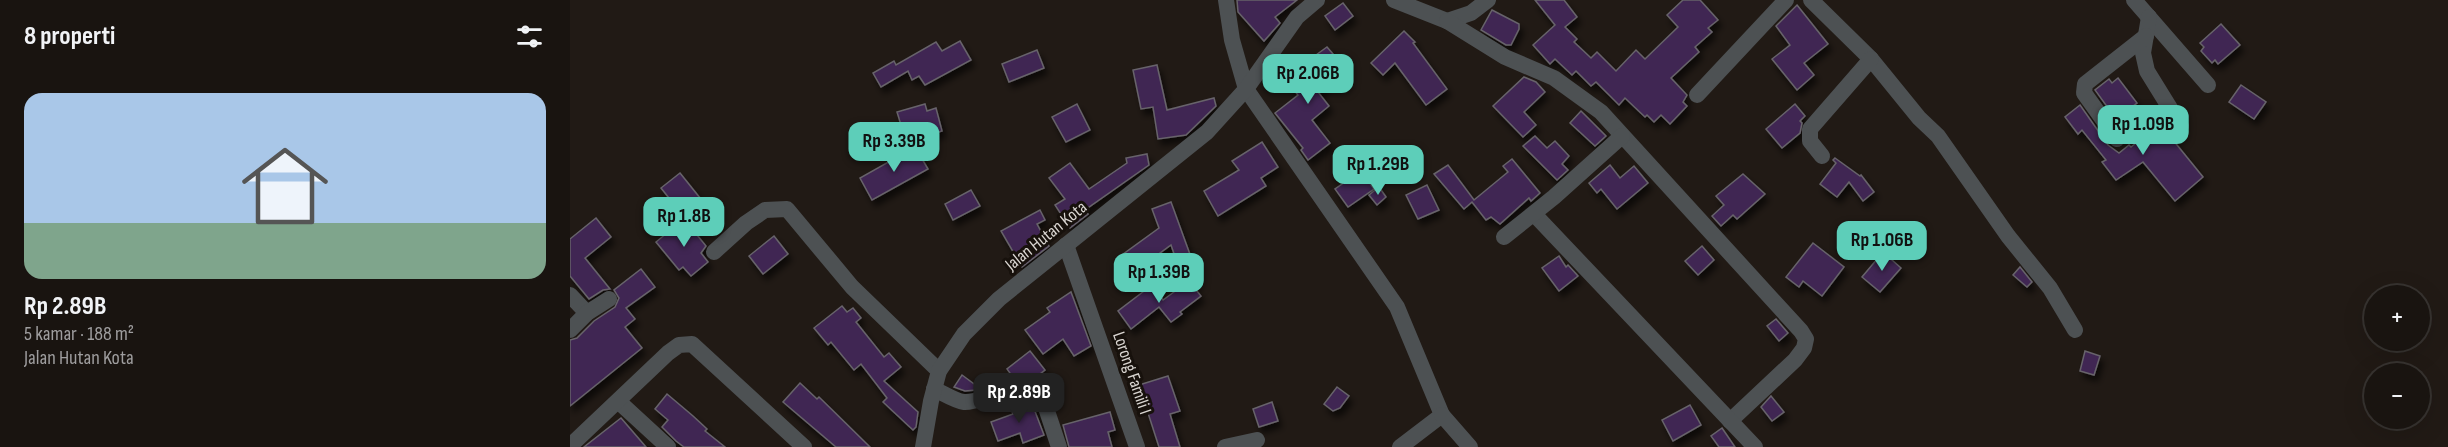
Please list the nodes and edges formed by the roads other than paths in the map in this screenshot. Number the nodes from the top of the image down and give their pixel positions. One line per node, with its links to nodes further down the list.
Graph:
1 (1226, 0): 13 (street)
2 (1317, 0): 13 (street, Jalan Hutan Kota)
3 (1394, 0): 9 (street)
4 (1488, 0): 9 (street)
5 (1786, 0): 14 (street)
6 (1811, 0): 11 (street)
7 (2134, 0): 8 (street)
8 (2148, 17): 10 (street); 12 (street)
9 (1446, 21): 16 (street)
10 (2146, 36): 15 (street); 17 (street)
11 (1871, 59): 18 (street); 27 (street)
12 (2208, 85)
13 (1246, 90): 21 (street, Jalan Hutan Kota); 31 (street)
14 (1697, 95)
15 (2181, 126)
16 (1622, 136): 19 (street); 32 (street)
17 (2117, 139)
18 (1822, 156)
19 (1534, 214): 20 (street); 32 (street)
20 (1504, 237)
21 (1066, 245): 28 (street, Jalan Hutan Kota); 39 (street, Lorong Famili I)
22 (714, 252): 28 (street)
23 (570, 295): 25 (street)
24 (609, 299): 25 (street)
25 (587, 313): 26 (street)
26 (570, 330)
27 (2075, 330)
28 (939, 372): 29 (street, Jalan Hutan Kota)
29 (934, 389): 37 (street, Jalan Hutan Kota); 38 (street)
30 (618, 401): 34 (street); 35 (street); 36 (street)
31 (1443, 415): 41 (street); 42 (street)
32 (1730, 421): 43 (street)
33 (1257, 440): 40 (street)
34 (570, 446)
35 (668, 447)
36 (804, 447)
37 (923, 447)
38 (1059, 447)
39 (1137, 447)
40 (1225, 447)
41 (1400, 447)
42 (1470, 447)
43 (1755, 447)

